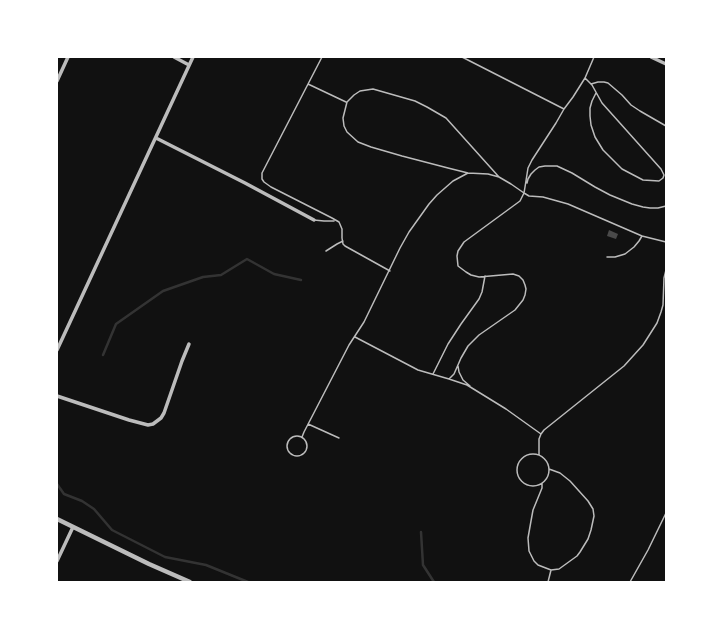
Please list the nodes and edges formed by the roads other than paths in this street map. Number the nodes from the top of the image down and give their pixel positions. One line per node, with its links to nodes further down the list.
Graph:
1 (68, 57): 11 (street)
2 (174, 57): 9 (street)
3 (193, 57): 9 (street)
4 (322, 57): 12 (lane)
5 (462, 57): 16 (lane)
6 (594, 57): 10 (lane)
7 (651, 57): 8 (street)
8 (666, 64)
9 (189, 65): 18 (street)
10 (585, 78): 13 (lane); 16 (lane)
11 (57, 81)
12 (308, 84): 15 (lane); 25 (lane)
13 (591, 84): 14 (lane); 17 (lane)
14 (596, 93): 14 (lane)
15 (347, 102): 19 (lane); 20 (lane)
16 (564, 109): 21 (lane)
17 (666, 126)
18 (156, 138): 24 (street); 36 (street)
19 (468, 172): 20 (lane); 31 (lane)
20 (499, 177): 22 (lane)
21 (525, 187): 22 (lane); 23 (lane)
22 (524, 193): 26 (lane); 33 (lane)
23 (666, 206)
24 (314, 220): 25 (lane)
25 (335, 220): 27 (lane)
26 (642, 236): 28 (lane); 30 (lane)
27 (342, 241): 29 (lane); 31 (lane)
28 (666, 242)
29 (326, 251)
30 (607, 257)
31 (390, 270): 34 (lane)
32 (666, 270): 43 (lane)
33 (485, 276): 37 (lane); 38 (lane)
34 (355, 337): 38 (lane); 42 (lane)
35 (189, 344): 41 (street)
36 (57, 350)
37 (458, 366): 39 (lane); 40 (lane)
38 (433, 374): 39 (lane)
39 (449, 379): 40 (lane)
40 (473, 388): 43 (lane)
41 (57, 396)
42 (308, 424): 44 (lane); 45 (lane)
43 (541, 434): 46 (lane)
44 (302, 437): 44 (lane)
45 (339, 438)
46 (539, 455): 47 (lane); 48 (lane)
47 (549, 469): 48 (lane); 53 (lane)
48 (542, 483): 53 (lane)
49 (666, 513): 56 (lane)
50 (57, 519): 51 (street)
51 (73, 527): 52 (street); 54 (street)
52 (57, 561)
53 (551, 570): 55 (lane)
54 (190, 582)
55 (548, 582)
56 (630, 582)

